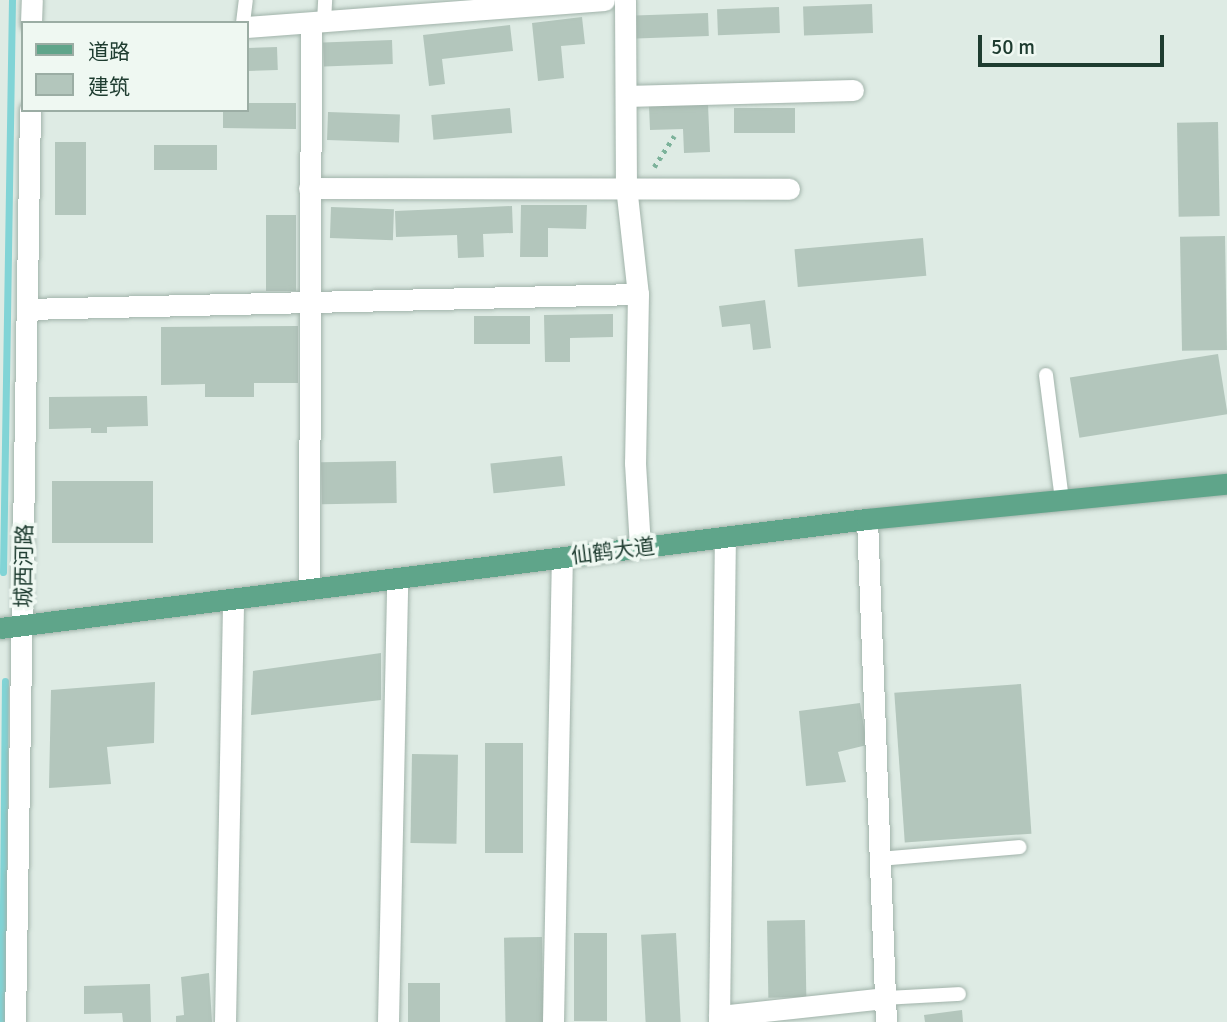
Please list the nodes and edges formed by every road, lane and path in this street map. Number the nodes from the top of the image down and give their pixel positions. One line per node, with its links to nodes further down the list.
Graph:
1 (32, 0): 6 (street)
2 (246, 0): 7 (lane)
3 (325, 0): 8 (lane)
4 (604, 0): 8 (street)
5 (625, 0): 11 (street)
6 (31, 21)
7 (243, 21)
8 (317, 23): 9 (street); 15 (street)
9 (248, 27)
10 (853, 90): 11 (street)
11 (626, 96): 14 (street)
12 (30, 112): 19 (street, 城西河路)
13 (674, 136): 14 (path)
14 (632, 186): 15 (street); 16 (street); 17 (street)
15 (309, 188): 18 (street)
16 (789, 189)
17 (638, 294): 18 (street); 25 (street)
18 (307, 303): 19 (street); 28 (street)
19 (27, 309): 30 (street, 城西河路)
20 (1046, 375): 22 (lane)
21 (1227, 484): 22 (main road, 仙鹤大道)
22 (1062, 500): 23 (main road, 仙鹤大道)
23 (867, 519): 24 (main road, 仙鹤大道); 33 (street)
24 (725, 537): 25 (main road, 仙鹤大道); 36 (street)
25 (640, 547): 26 (main road, 仙鹤大道)
26 (562, 557): 27 (main road, 仙鹤大道); 40 (street)
27 (397, 578): 28 (main road, 仙鹤大道); 39 (street)
28 (309, 589): 29 (main road, 仙鹤大道)
29 (233, 599): 30 (main road, 仙鹤大道); 38 (street)
30 (23, 625): 31 (main road, 仙鹤大道); 37 (street, 城西河路)
31 (0, 628)
32 (1019, 847): 33 (lane)
33 (880, 859): 35 (street)
34 (959, 994): 35 (lane)
35 (885, 998): 36 (street); 41 (street)
36 (719, 1019)
37 (15, 1022)
38 (225, 1022)
39 (388, 1022)
40 (553, 1022)
41 (886, 1022)

